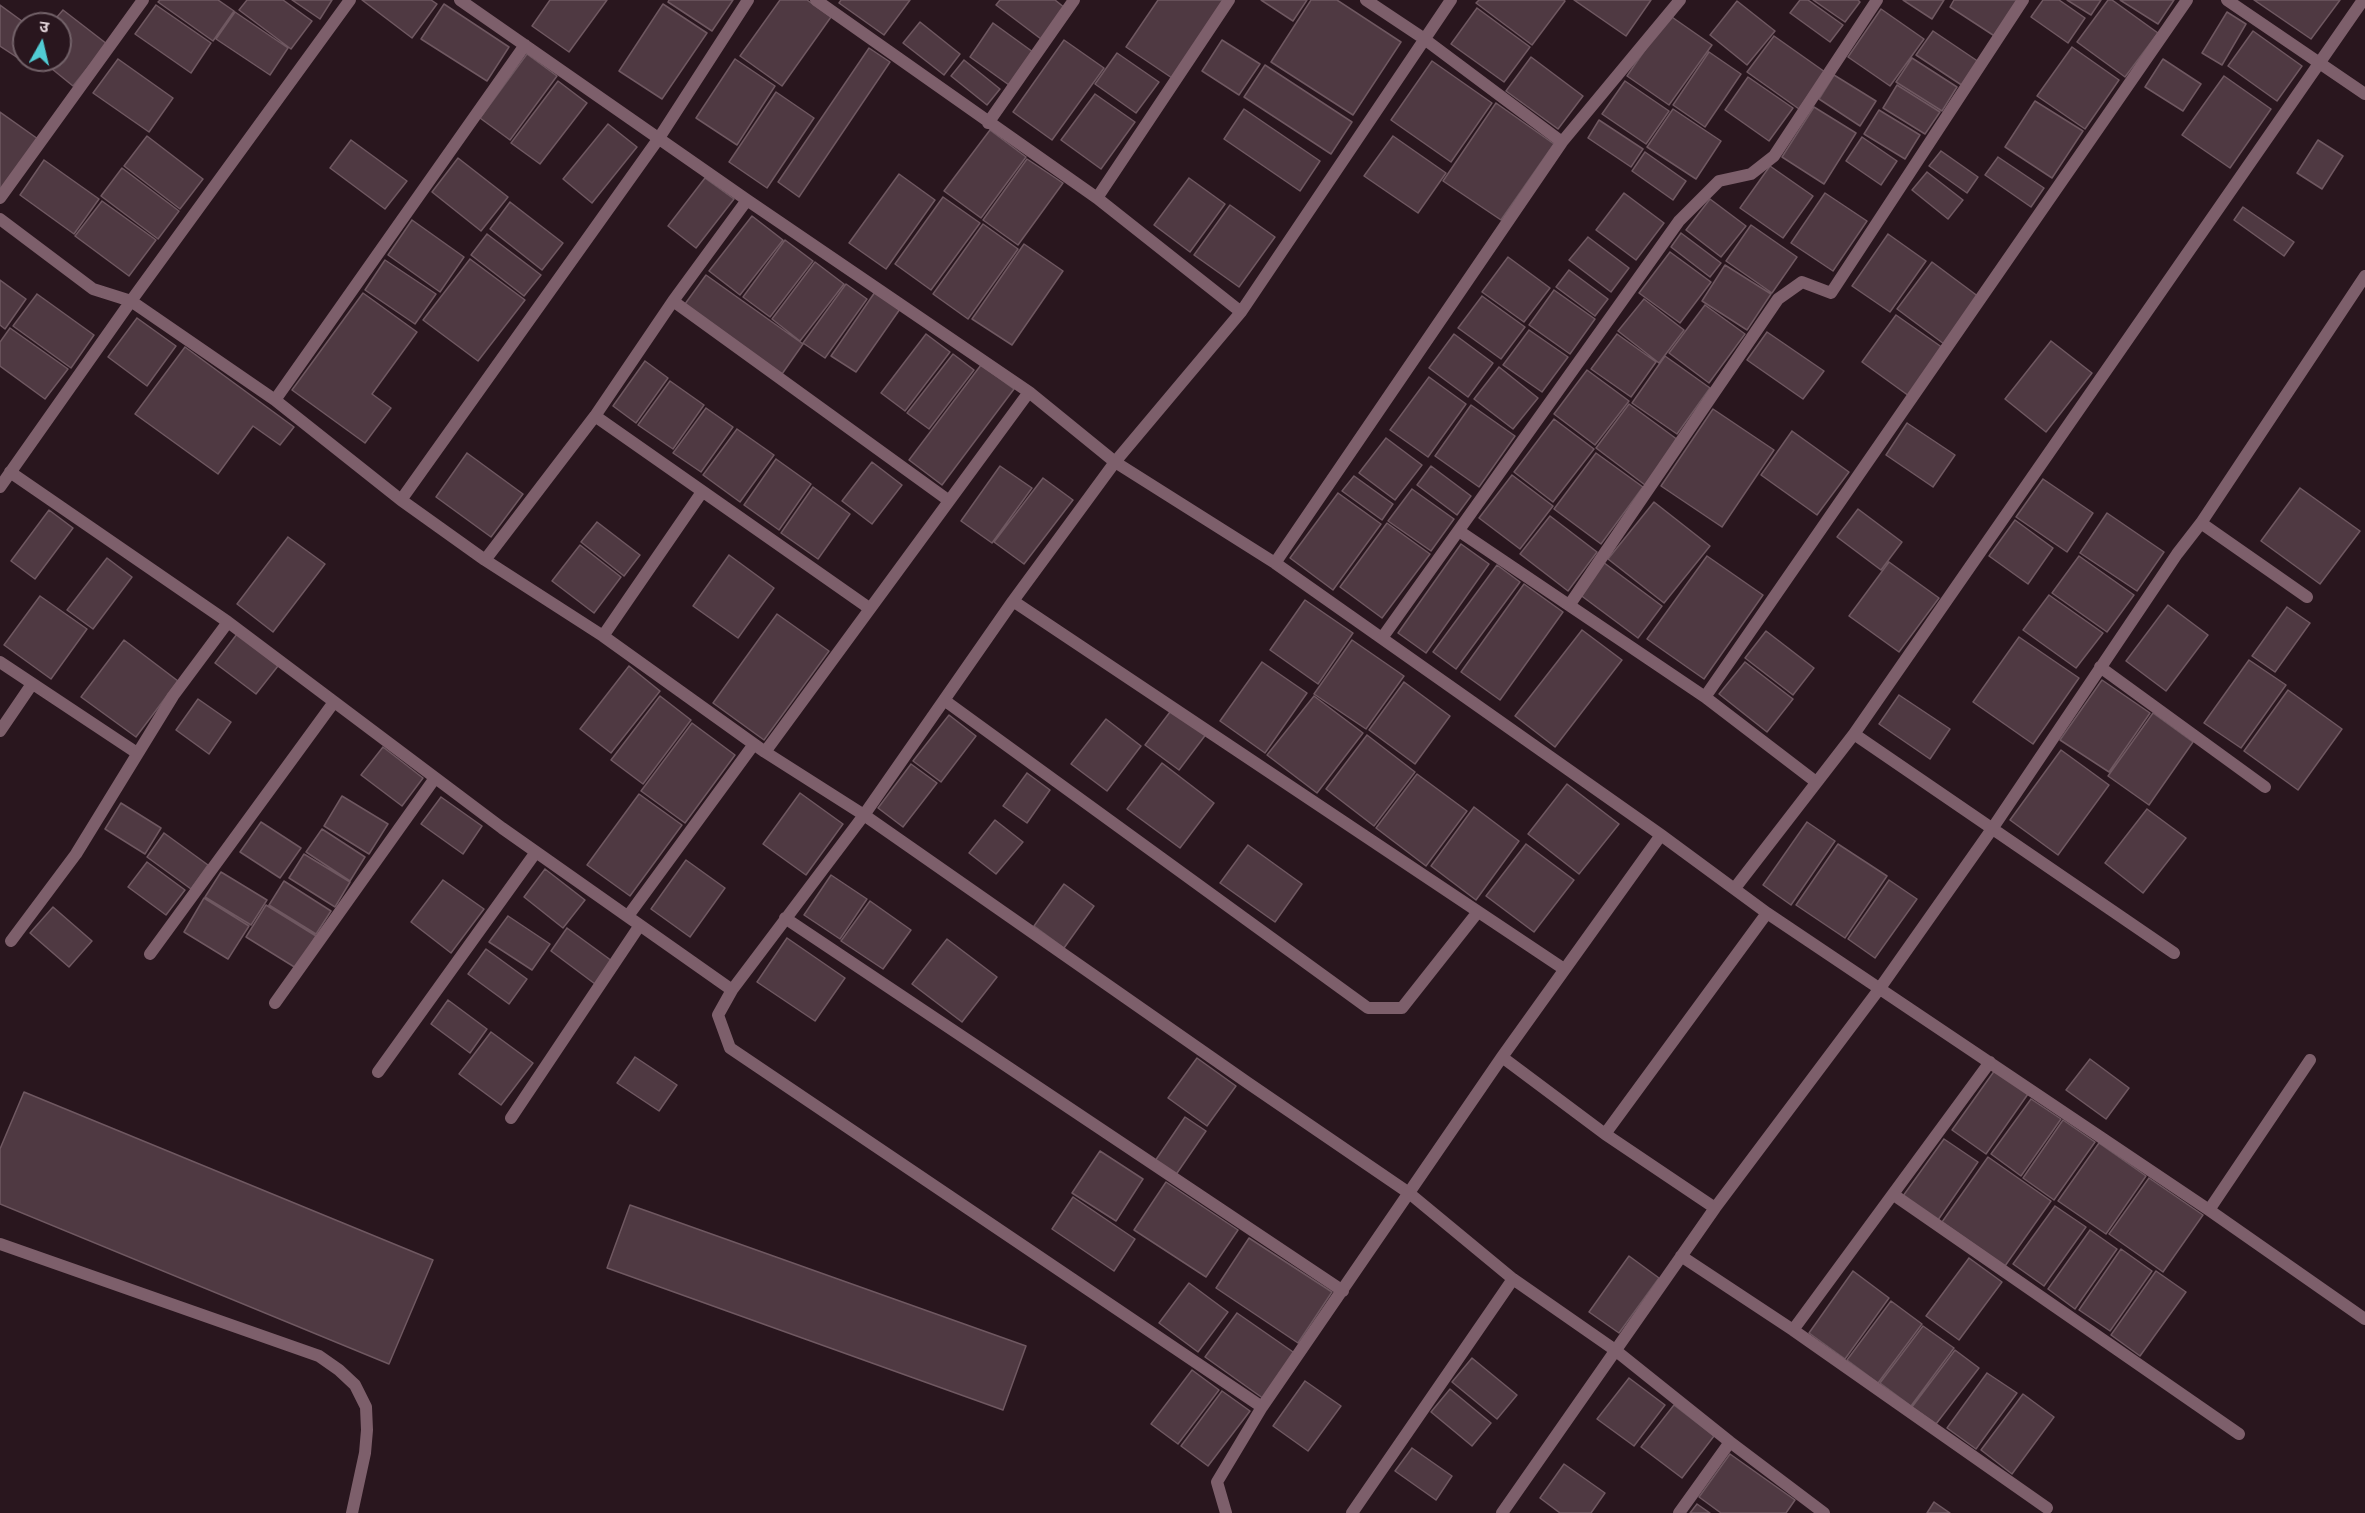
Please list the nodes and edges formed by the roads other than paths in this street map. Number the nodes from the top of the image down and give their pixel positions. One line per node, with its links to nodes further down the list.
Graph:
1 (143, 0): 23 (street)
2 (350, 0): 28 (street)
3 (460, 0): 17 (street)
4 (748, 0): 21 (street)
5 (816, 0): 20 (street)
6 (1074, 0): 20 (street)
7 (1229, 0): 24 (street)
8 (1365, 0): 16 (street)
9 (1451, 0): 16 (street)
10 (1680, 0): 22 (street)
11 (1877, 0): 41 (street)
12 (2023, 0): 46 (street)
13 (2187, 0): 54 (street)
14 (2227, 0): 18 (street)
15 (2363, 0): 18 (street)
16 (1423, 38): 22 (street); 30 (street)
17 (525, 45): 21 (street); 32 (street)
18 (2320, 63): 19 (street); 58 (street)
19 (2365, 94)
20 (988, 123): 24 (street)
21 (659, 138): 25 (street); 38 (street)
22 (1562, 142): 43 (street)
23 (0, 198)
24 (1097, 198): 30 (street)
25 (747, 200): 29 (street); 31 (street)
26 (0, 219): 28 (street)
27 (2365, 276): 40 (street)
28 (131, 301): 32 (street); 35 (street)
29 (673, 301): 33 (street); 39 (street)
30 (1241, 312): 34 (street)
31 (1029, 392): 34 (street); 39 (street)
32 (275, 400): 38 (street)
33 (595, 416): 37 (street); 42 (street)
34 (1115, 462): 43 (street); 45 (street)
35 (10, 472): 36 (street); 48 (street)
36 (0, 487)
37 (702, 492): 47 (street); 49 (street)
38 (401, 500): 42 (street)
39 (948, 500): 47 (street)
40 (2201, 523): 44 (street); 52 (street)
41 (1459, 531): 46 (street); 50 (street)
42 (485, 560): 49 (street)
43 (1275, 563): 50 (street)
44 (2307, 597)
45 (1012, 601): 55 (street); 70 (street)
46 (1570, 604): 54 (street)
47 (869, 608): 60 (street)
48 (228, 622): 56 (street); 61 (street)
49 (603, 636): 59 (street)
50 (1382, 638): 67 (street)
51 (0, 662): 53 (street)
52 (2100, 667): 64 (street); 66 (street)
53 (33, 684): 57 (street); 61 (street)
54 (1705, 697): 63 (street)
55 (944, 700): 65 (street); 70 (street)
56 (334, 702): 62 (street); 77 (street)
57 (0, 731)
58 (1854, 734): 63 (street); 66 (street)
59 (754, 744): 60 (street); 72 (street)
60 (765, 752): 65 (street)
61 (137, 753): 75 (street)
62 (435, 778): 68 (street); 81 (street)
63 (1816, 782): 69 (street)
64 (2265, 787)
65 (864, 815): 73 (street); 88 (street)
66 (1992, 829): 76 (street); 79 (street)
67 (1660, 835): 69 (street); 78 (street)
68 (536, 852): 72 (street); 85 (street)
69 (1735, 888): 71 (street)
70 (1477, 912): 78 (street)
71 (1767, 913): 79 (street); 87 (street)
72 (628, 916): 74 (street)
73 (785, 918): 80 (street); 95 (street)
74 (640, 925): 80 (street); 86 (street)
75 (11, 941)
76 (2174, 953)
77 (150, 954)
78 (1564, 969): 82 (street)
79 (1880, 988): 84 (street); 90 (street)
80 (732, 990): 99 (street)
81 (275, 1004)
82 (1502, 1057): 87 (street); 88 (street)
83 (2310, 1060): 91 (street)
84 (1990, 1062): 89 (street); 91 (street)
85 (378, 1072)
86 (511, 1118)
87 (1605, 1134): 90 (street)
88 (1409, 1193): 94 (street); 95 (street)
89 (1894, 1195): 97 (street); 100 (street)
90 (1715, 1208): 93 (street)
91 (2209, 1210): 96 (street)
92 (0, 1245): 103 (street)
93 (1681, 1256): 97 (street); 98 (street)
94 (1513, 1279): 98 (street); 105 (street)
95 (1343, 1291): 99 (street)
96 (2365, 1319)
97 (1793, 1330): 102 (street)
98 (1615, 1350): 101 (street); 106 (street)
99 (1262, 1407): 104 (street)
100 (2239, 1434)
101 (1730, 1442): 107 (street); 108 (street)
102 (2047, 1508)
103 (352, 1513)
104 (1226, 1513)
105 (1352, 1513)
106 (1502, 1513)
107 (1679, 1513)
108 (1824, 1513)

